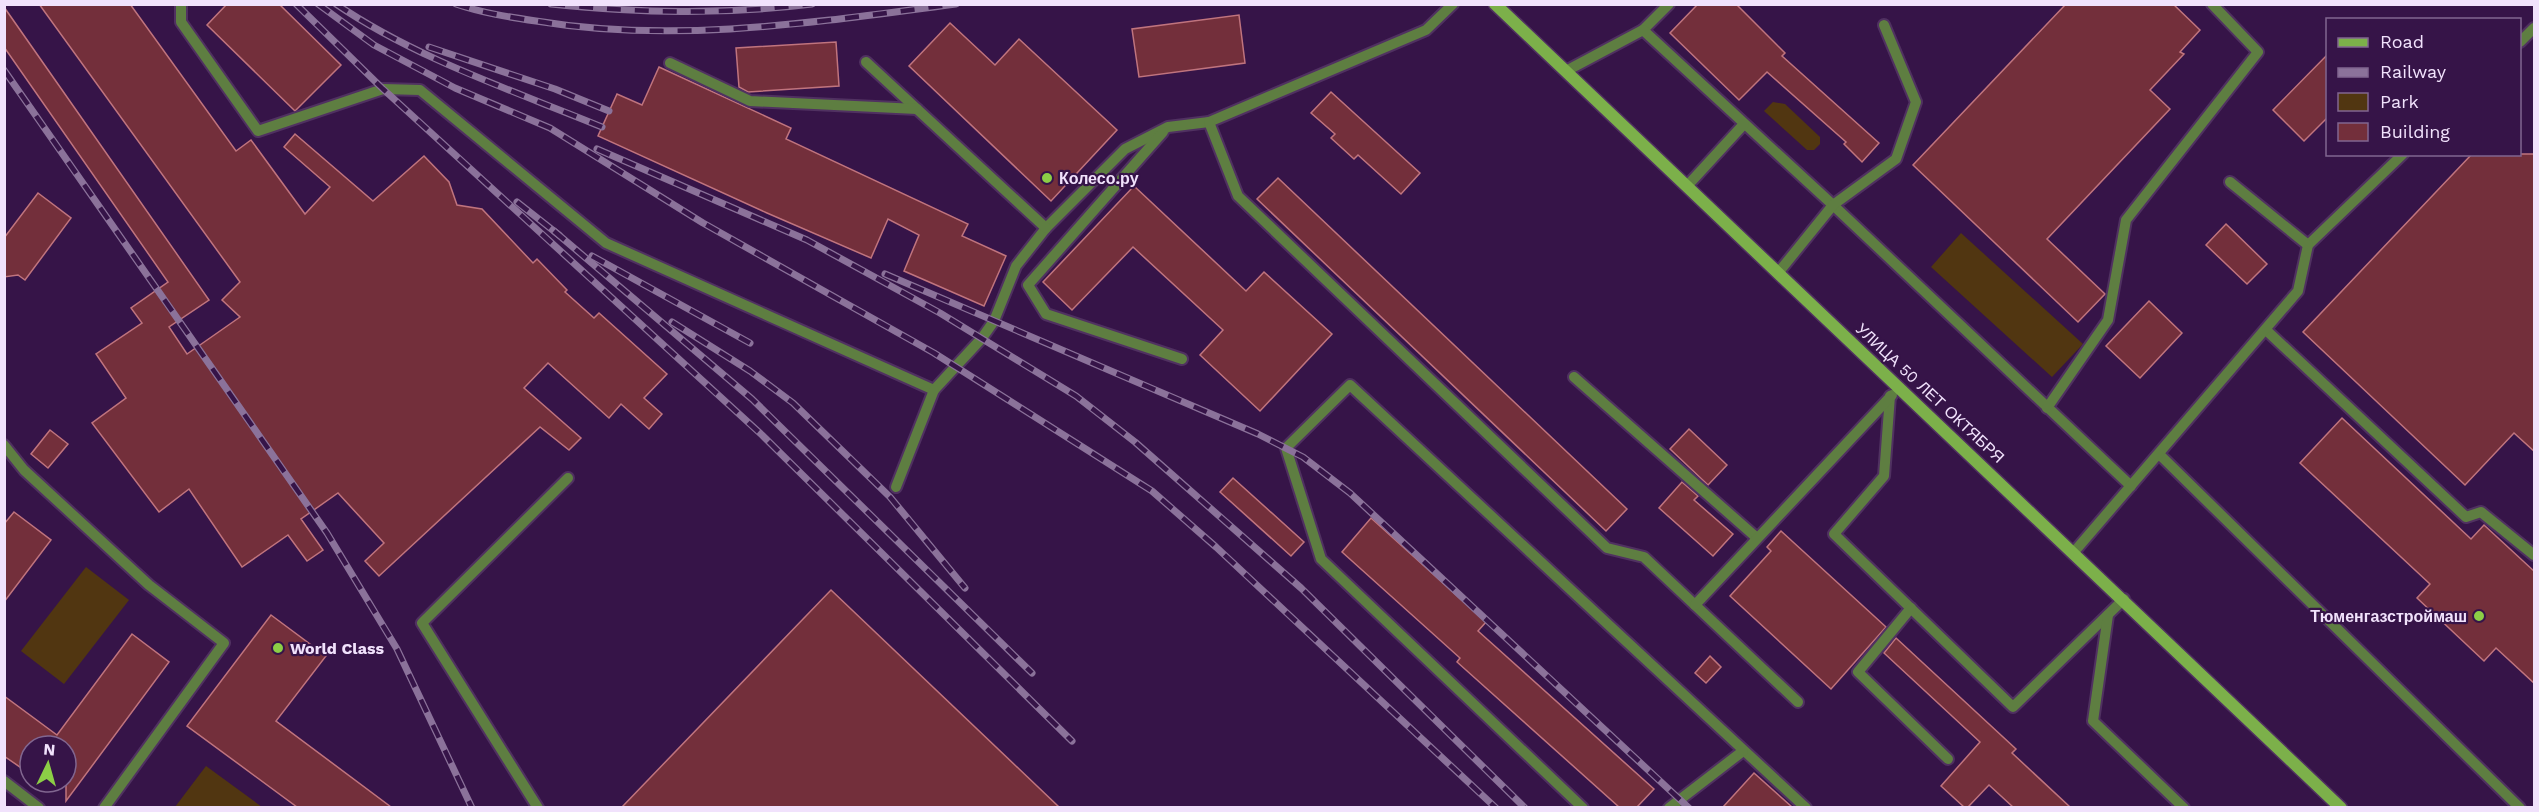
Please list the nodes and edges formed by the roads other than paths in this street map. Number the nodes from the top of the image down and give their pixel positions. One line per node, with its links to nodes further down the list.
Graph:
1 (181, 4): 27 (lane)
2 (1453, 4): 14 (lane)
3 (1495, 4): 12 (main road, УЛИЦА 50 ЛЕТ ОКТЯБРЯ)
4 (1669, 4): 8 (lane)
5 (2212, 4): 29 (lane)
6 (1884, 25): 20 (lane)
7 (2535, 28): 9 (lane)
8 (1643, 30): 12 (lane); 15 (lane)
9 (2521, 41)
10 (866, 62): 13 (lane)
11 (670, 63): 13 (lane)
12 (1566, 71): 19 (main road, УЛИЦА 50 ЛЕТ ОКТЯБРЯ)
13 (917, 109): 21 (lane)
14 (1209, 122): 16 (lane); 39 (lane)
15 (1744, 124): 19 (lane); 20 (lane)
16 (1168, 127): 21 (lane); 25 (lane)
17 (2401, 156): 22 (lane)
18 (2230, 182): 22 (lane)
19 (1688, 185): 23 (main road, УЛИЦА 50 ЛЕТ ОКТЯБРЯ)
20 (1833, 205): 23 (lane); 29 (lane)
21 (1046, 228): 27 (lane)
22 (2308, 245): 24 (lane)
23 (1778, 273): 28 (main road, УЛИЦА 50 ЛЕТ ОКТЯБРЯ)
24 (2266, 330): 31 (lane); 37 (lane)
25 (1182, 359)
26 (1574, 377): 35 (lane)
27 (934, 390): 34 (lane)
28 (1895, 392): 35 (lane); 36 (main road, УЛИЦА 50 ЛЕТ ОКТЯБРЯ); 40 (lane)
29 (2047, 408): 33 (lane)
30 (4, 446): 47 (lane)
31 (2159, 454): 33 (lane); 54 (lane)
32 (568, 478): 48 (lane)
33 (2131, 486): 36 (lane)
34 (896, 488)
35 (1757, 538): 39 (lane)
36 (2074, 552): 38 (main road, УЛИЦА 50 ЛЕТ ОКТЯБРЯ)
37 (2535, 555)
38 (2124, 599): 41 (lane); 53 (main road, УЛИЦА 50 ЛЕТ ОКТЯБРЯ)
39 (1695, 604): 42 (lane)
40 (1911, 608): 41 (lane); 44 (lane)
41 (2108, 615): 52 (lane)
42 (1798, 702)
43 (1743, 751): 49 (lane); 50 (lane); 51 (lane)
44 (1948, 759)
45 (4, 781): 46 (lane)
46 (39, 807)
47 (104, 807)
48 (538, 807)
49 (1583, 807)
50 (1669, 807)
51 (1806, 807)
52 (2184, 807)
53 (2341, 807)
54 (2520, 807)

